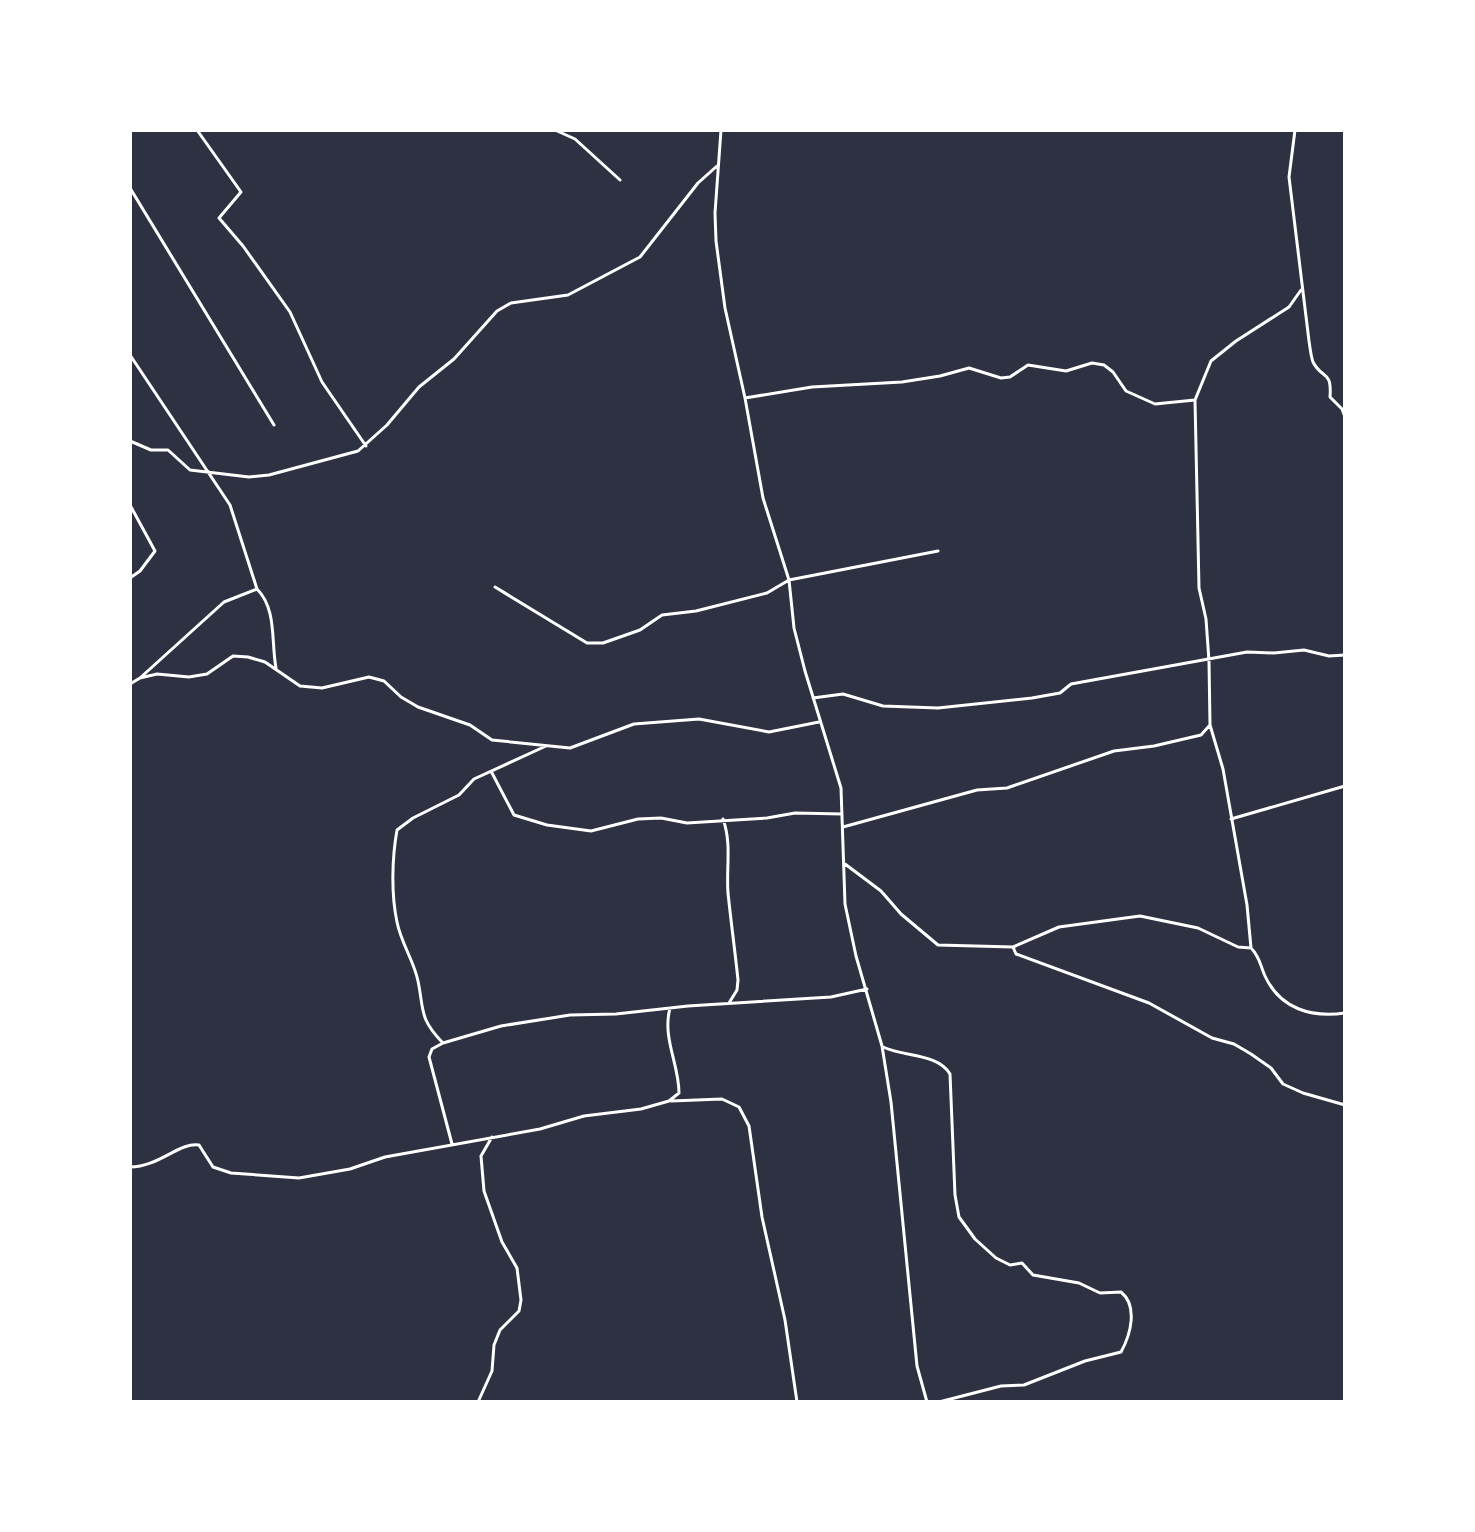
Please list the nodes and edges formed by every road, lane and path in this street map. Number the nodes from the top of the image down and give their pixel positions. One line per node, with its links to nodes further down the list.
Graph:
1 (197, 130): 17 (street)
2 (555, 130): 8 (street)
3 (721, 130): 7 (street)
4 (1118, 130): 5 (street)
5 (1138, 130)
6 (1295, 130): 10 (street)
7 (717, 166): 12 (street); 17 (street)
8 (620, 180)
9 (130, 188): 15 (street)
10 (1301, 290): 13 (street); 14 (street)
11 (130, 355): 18 (street)
12 (745, 398): 13 (street); 22 (street)
13 (1195, 400): 26 (street)
14 (1345, 417)
15 (274, 425)
16 (130, 441): 18 (street)
17 (366, 446): 18 (street)
18 (209, 473): 24 (street)
19 (130, 505): 21 (street)
20 (938, 551): 22 (street)
21 (130, 578)
22 (789, 580): 23 (street); 30 (street)
23 (495, 587)
24 (257, 589): 27 (street); 28 (street)
25 (1345, 655): 26 (street)
26 (1209, 661): 30 (street); 32 (street)
27 (276, 669): 28 (street); 33 (street)
28 (140, 678): 29 (street)
29 (130, 684)
30 (813, 698): 31 (street)
31 (819, 722): 33 (street); 36 (street)
32 (1210, 725): 38 (street); 39 (street)
33 (546, 746): 34 (street)
34 (492, 771): 37 (street); 47 (street)
35 (1345, 786): 38 (street)
36 (842, 814): 37 (street); 39 (street)
37 (723, 819): 44 (street)
38 (1231, 819): 42 (street)
39 (843, 827): 40 (street)
40 (845, 863): 41 (street); 43 (street)
41 (1013, 947): 42 (street); 50 (street)
42 (1251, 948): 46 (street)
43 (867, 989): 44 (street); 48 (street)
44 (728, 1003): 45 (street)
45 (670, 1008): 47 (street); 49 (street)
46 (1345, 1013)
47 (443, 1043): 52 (street)
48 (882, 1046): 56 (street); 57 (street)
49 (669, 1101): 51 (street); 55 (street)
50 (1345, 1105)
51 (492, 1137): 52 (street); 54 (street)
52 (452, 1144): 53 (street)
53 (130, 1167)
54 (478, 1402)
55 (797, 1402)
56 (927, 1402)
57 (939, 1402)

